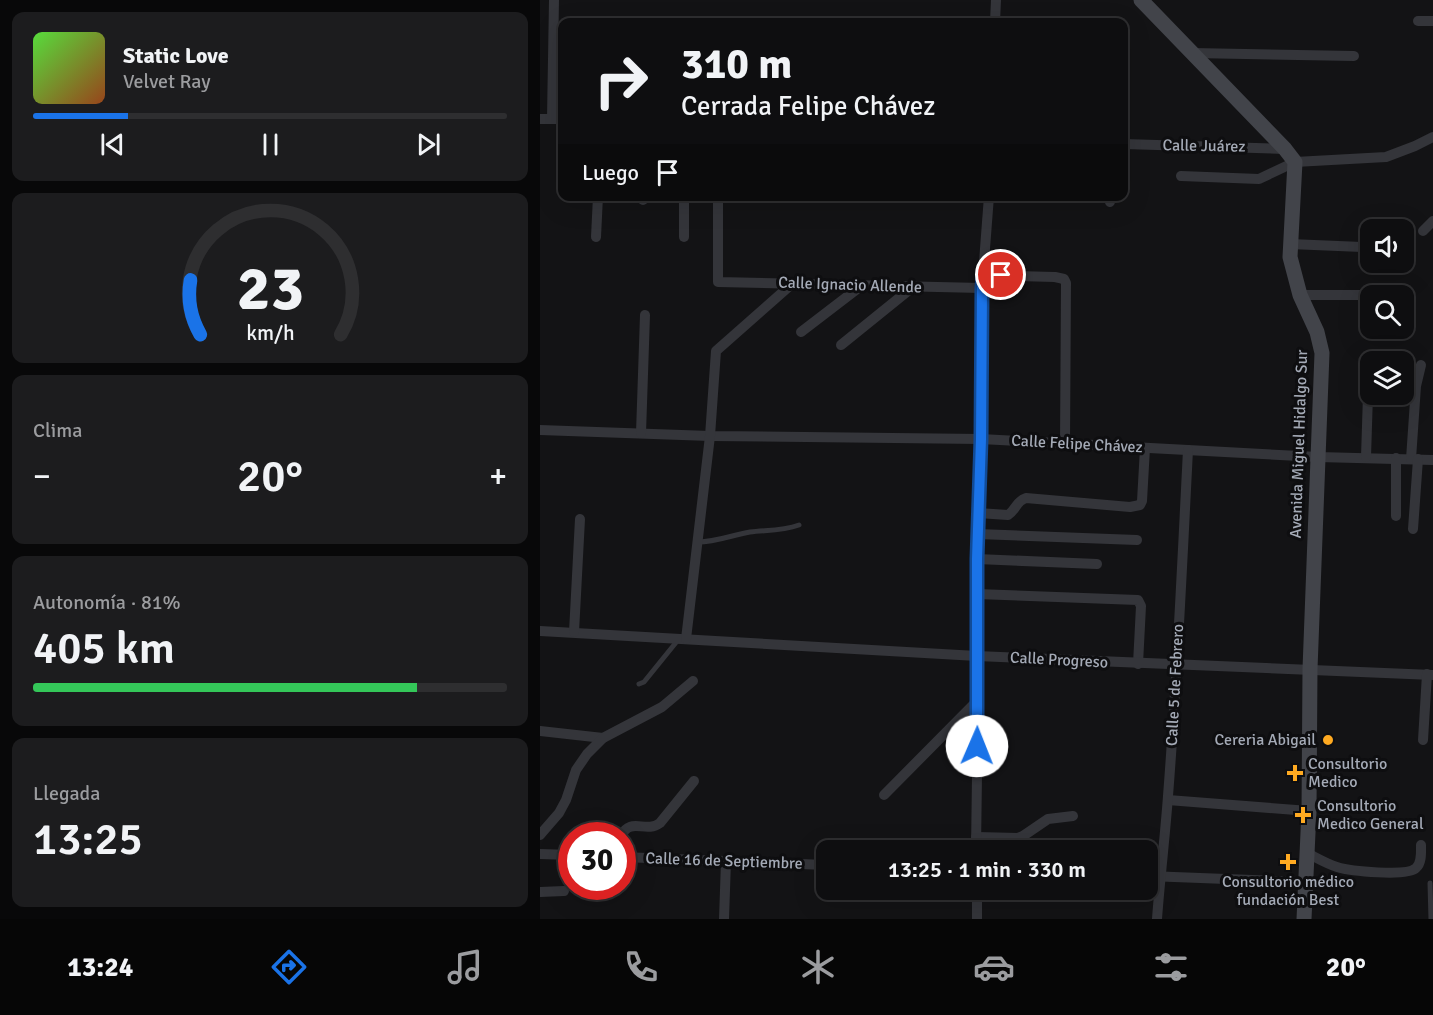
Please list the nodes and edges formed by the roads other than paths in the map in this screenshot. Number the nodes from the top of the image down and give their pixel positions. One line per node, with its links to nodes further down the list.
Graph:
1 (554, 0): 9 (street)
2 (996, 0): 4 (street)
3 (1142, 0): 7 (main road)
4 (995, 18)
5 (1419, 21): 6 (street)
6 (1433, 21)
7 (1192, 53): 8 (street); 13 (main road)
8 (1353, 56)
9 (557, 118): 10 (street)
10 (540, 119)
11 (1433, 137): 14 (street)
12 (1128, 144): 13 (street, Calle Juárez)
13 (1285, 148): 14 (main road)
14 (1295, 162): 15 (street); 24 (main road, Avenida Miguel Hidalgo Sur)
15 (1181, 176)
16 (598, 201): 22 (street)
17 (684, 201): 23 (street)
18 (718, 201): 27 (street, Calle Ignacio Allende)
19 (989, 201): 26 (street)
20 (1433, 221): 21 (street)
21 (1423, 231)
22 (596, 237)
23 (684, 237)
24 (1290, 244): 25 (street); 31 (main road, Avenida Miguel Hidalgo Sur)
25 (1360, 248)
26 (983, 275): 30 (street); 42 (street)
27 (793, 283): 28 (street, Calle Ignacio Allende); 40 (street)
28 (861, 286): 29 (street, Calle Ignacio Allende); 34 (street)
29 (914, 286): 30 (street, Calle Ignacio Allende); 35 (street)
30 (982, 288): 41 (street)
31 (1300, 295): 32 (street); 45 (main road, Avenida Miguel Hidalgo Sur)
32 (1360, 295)
33 (645, 315): 39 (street)
34 (801, 332)
35 (841, 345)
36 (1421, 365): 48 (street)
37 (1368, 405): 46 (street)
38 (540, 430): 39 (street, Calle Felipe Chávez)
39 (641, 433): 40 (street, Calle Felipe Chávez)
40 (710, 436): 41 (street, Calle Felipe Chávez); 57 (street)
41 (981, 439): 42 (street, Calle Felipe Chávez); 50 (street)
42 (1065, 443): 43 (street, Calle Felipe Chávez)
43 (1145, 448): 44 (street, Calle Felipe Chávez); 50 (street)
44 (1188, 450): 45 (street, Calle Felipe Chávez); 66 (street, Calle 5 de Febrero)
45 (1318, 457): 46 (street, Calle Felipe Chávez); 67 (main road, Avenida Miguel Hidalgo Sur)
46 (1366, 458): 47 (street, Calle Felipe Chávez)
47 (1396, 458): 48 (street, Calle Felipe Chávez); 51 (street)
48 (1414, 459): 49 (street, Calle Felipe Chávez); 54 (street)
49 (1433, 459)
50 (978, 513): 55 (street)
51 (1396, 516)
52 (580, 519): 62 (street)
53 (799, 525): 57 (lane)
54 (1413, 529)
55 (978, 534): 56 (street); 58 (street)
56 (1137, 540)
57 (697, 542): 63 (street)
58 (977, 559): 59 (street); 60 (street)
59 (1097, 564)
60 (977, 594): 64 (street); 65 (street)
61 (540, 631): 62 (street, Calle Progreso)
62 (574, 632): 63 (street, Calle Progreso)
63 (682, 639): 64 (street, Calle Progreso); 70 (lane)
64 (977, 656): 65 (street, Calle Progreso); 71 (street)
65 (1138, 664): 66 (street, Calle Progreso)
66 (1177, 665): 67 (street, Calle Progreso); 77 (street, Calle 5 de Febrero)
67 (1310, 669): 68 (street, Calle Progreso); 78 (main road, Avenida Miguel Hidalgo Sur)
68 (1430, 675): 74 (street)
69 (693, 681): 73 (street)
70 (639, 684)
71 (978, 700): 76 (street); 82 (street)
72 (540, 732): 73 (street)
73 (603, 738): 81 (street)
74 (1423, 740)
75 (694, 781): 80 (street)
76 (884, 795)
77 (1168, 800): 78 (street); 90 (street, Calle 5 de Febrero)
78 (1309, 811): 84 (main road, Avenida Miguel Hidalgo Sur)
79 (1073, 816): 82 (street)
80 (636, 826)
81 (540, 836)
82 (976, 837)
83 (1422, 845): 84 (street)
84 (1307, 853): 91 (main road, Avenida Miguel Hidalgo Sur)
85 (540, 854): 86 (street)
86 (558, 855)
87 (636, 858): 88 (street, Calle 16 de Septiembre)
88 (726, 861): 89 (street, Calle 16 de Septiembre); 96 (street)
89 (816, 865)
90 (1160, 876): 91 (street); 98 (street, Calle 5 de Febrero)
91 (1306, 882): 99 (main road, Avenida Miguel Hidalgo Sur)
92 (1430, 883): 100 (lane)
93 (558, 891): 94 (street)
94 (540, 892)
95 (976, 900): 97 (street)
96 (724, 919)
97 (977, 919)
98 (1158, 919)
99 (1304, 919)
100 (1431, 919)

